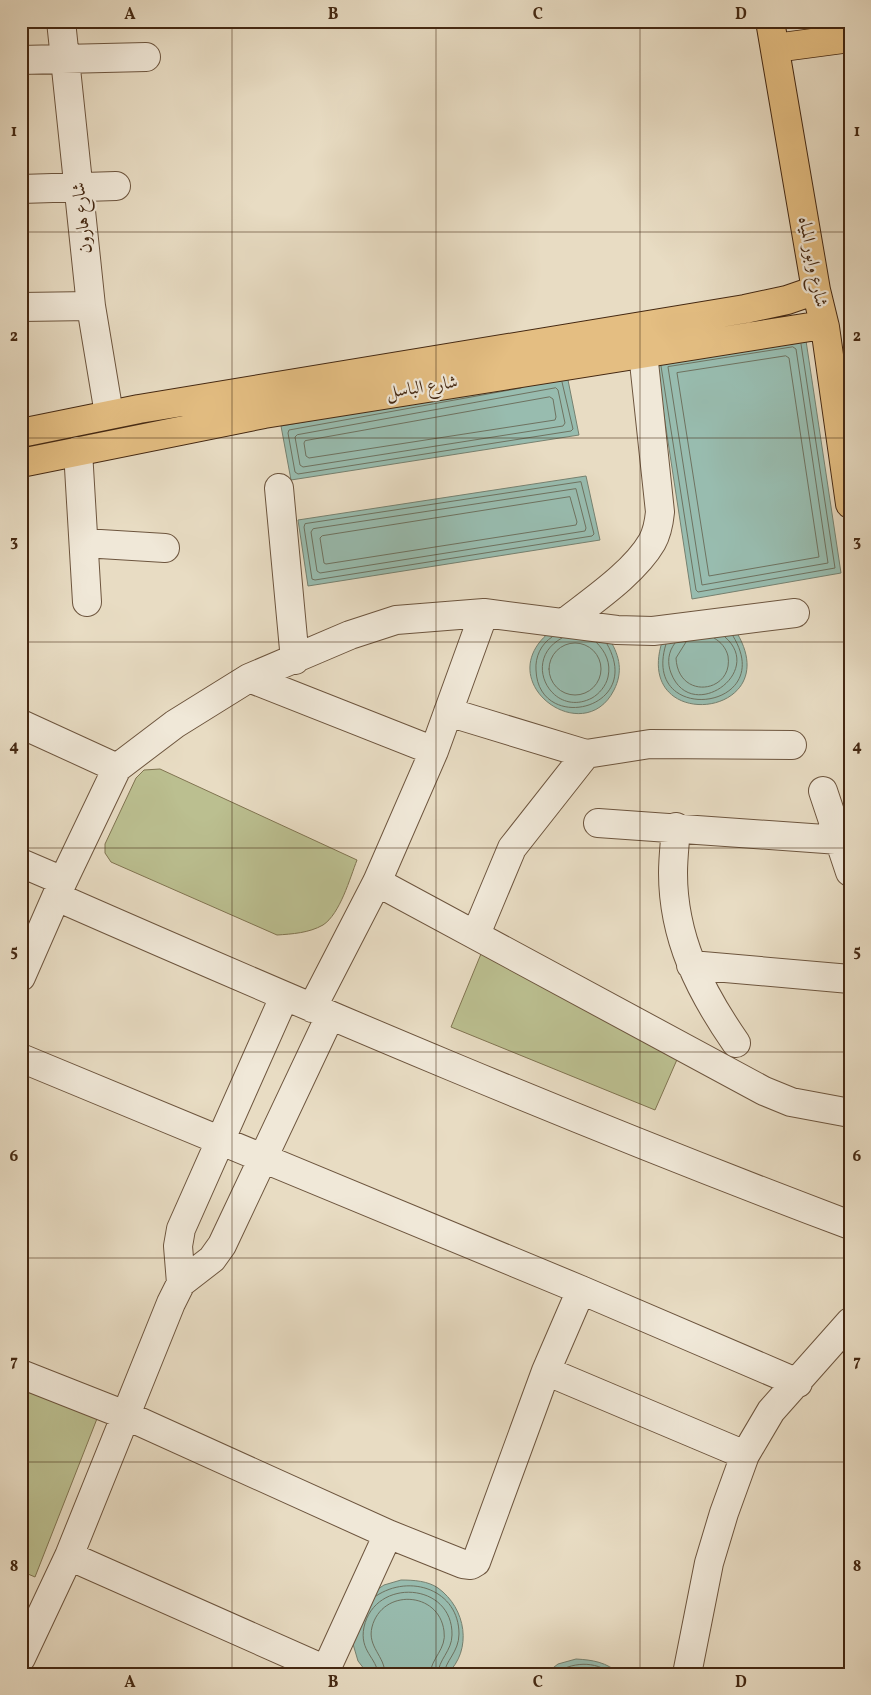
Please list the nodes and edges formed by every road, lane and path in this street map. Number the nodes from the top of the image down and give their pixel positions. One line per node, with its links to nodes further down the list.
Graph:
1 (61, 21): 6 (street, شارع هارون)
2 (770, 21): 4 (main road, شارع وابور المياه)
3 (850, 38): 4 (main road)
4 (775, 48): 11 (main road, شارع وابور المياه)
5 (146, 57): 6 (street)
6 (65, 59): 7 (street); 9 (street, شارع هارون)
7 (21, 60)
8 (116, 186): 9 (street)
9 (80, 187): 10 (street); 12 (street, شارع هارون)
10 (21, 189)
11 (816, 290): 14 (main road, شارع وابور المياه); 16 (main road, شارع الباسل)
12 (91, 306): 13 (street); 16 (street, شارع هارون)
13 (21, 307)
14 (825, 327): 15 (main road, شارع الباسل); 21 (main road, شارع وابور المياه)
15 (644, 353): 18 (main road, شارع الباسل); 27 (street)
16 (109, 414): 17 (main road, شارع الباسل)
17 (21, 433)
18 (78, 451): 19 (main road, شارع الباسل); 22 (street)
19 (21, 463)
20 (279, 488): 28 (street)
21 (850, 504)
22 (84, 543): 23 (street); 24 (street)
23 (165, 548)
24 (87, 602)
25 (484, 613): 27 (street); 28 (street); 30 (street)
26 (795, 613): 27 (street)
27 (564, 623)
28 (295, 660): 29 (street)
29 (249, 678): 33 (street); 35 (street)
30 (448, 712): 33 (street); 34 (street)
31 (21, 724): 35 (street)
32 (792, 745): 34 (street)
33 (434, 751): 42 (street)
34 (586, 754): 44 (street)
35 (117, 768): 43 (street)
36 (823, 790): 39 (street)
37 (598, 823): 38 (street)
38 (676, 827): 39 (street); 45 (street)
39 (839, 840): 41 (street)
40 (21, 863): 43 (street)
41 (850, 872)
42 (377, 882): 44 (street); 49 (street)
43 (60, 889): 46 (street); 48 (street)
44 (476, 934): 52 (street)
45 (691, 965): 47 (street); 50 (street)
46 (21, 977)
47 (850, 978)
48 (284, 997): 49 (street); 53 (street)
49 (321, 1012): 54 (street); 55 (street)
50 (736, 1043)
51 (21, 1058): 53 (street)
52 (850, 1113)
53 (220, 1141): 54 (street); 56 (street)
54 (263, 1159): 56 (street); 57 (street)
55 (850, 1225)
56 (181, 1284): 62 (street)
57 (581, 1290): 59 (street); 61 (street)
58 (850, 1322): 61 (street)
59 (546, 1371): 63 (street); 64 (street)
60 (21, 1374): 62 (street)
61 (798, 1383): 63 (street)
62 (125, 1415): 64 (street); 65 (street)
63 (745, 1455): 68 (street)
64 (388, 1534): 67 (street)
65 (69, 1556): 66 (street); 67 (street)
66 (23, 1647)
67 (325, 1672)
68 (687, 1674)

